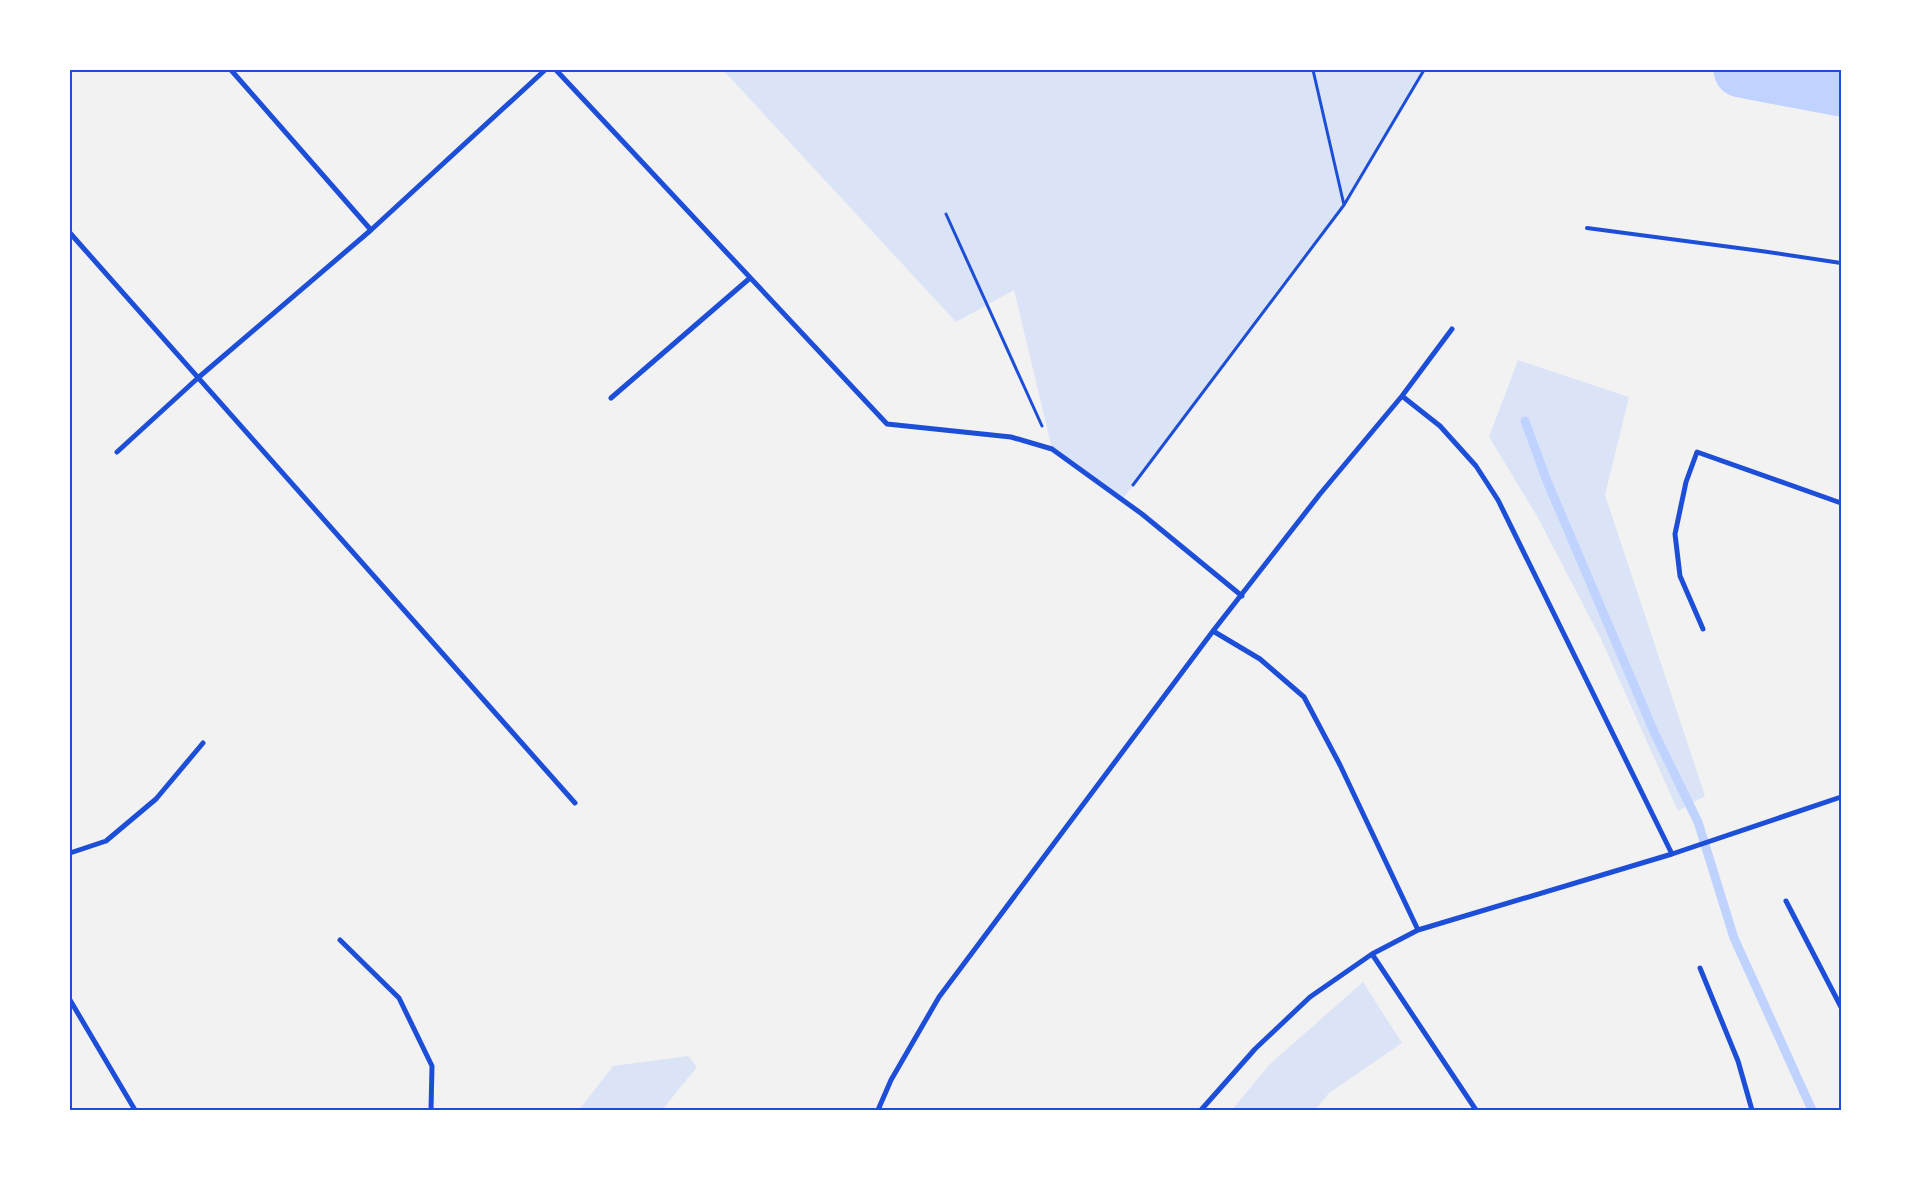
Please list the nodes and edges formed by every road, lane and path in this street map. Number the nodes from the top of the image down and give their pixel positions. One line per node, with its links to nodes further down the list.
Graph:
1 (231, 70): 9 (street)
2 (545, 70): 9 (street)
3 (556, 70): 12 (street)
4 (1313, 70): 6 (path)
5 (1424, 70): 6 (path)
6 (1344, 206): 19 (path)
7 (946, 214): 17 (path)
8 (1587, 228): 11 (lane)
9 (370, 230): 14 (street)
10 (70, 233): 14 (street)
11 (1841, 263)
12 (750, 278): 16 (street); 17 (street)
13 (1452, 330): 15 (street)
14 (199, 377): 18 (street); 26 (street)
15 (1402, 396): 21 (street); 28 (street)
16 (611, 398)
17 (1052, 449): 19 (street)
18 (117, 452)
19 (1122, 500): 21 (street)
20 (1841, 503): 22 (street)
21 (1242, 596): 23 (street)
22 (1703, 629)
23 (1213, 632): 30 (street); 38 (street)
24 (203, 743): 27 (street)
25 (1841, 797): 28 (street)
26 (575, 803)
27 (70, 853)
28 (1672, 854): 30 (street)
29 (1786, 901): 35 (street)
30 (1418, 930): 32 (street)
31 (340, 940): 37 (street)
32 (1372, 954): 39 (street); 40 (street)
33 (1700, 968): 41 (street)
34 (70, 1000): 36 (street)
35 (1841, 1007)
36 (135, 1110)
37 (431, 1110)
38 (878, 1110)
39 (1201, 1110)
40 (1476, 1110)
41 (1752, 1110)

